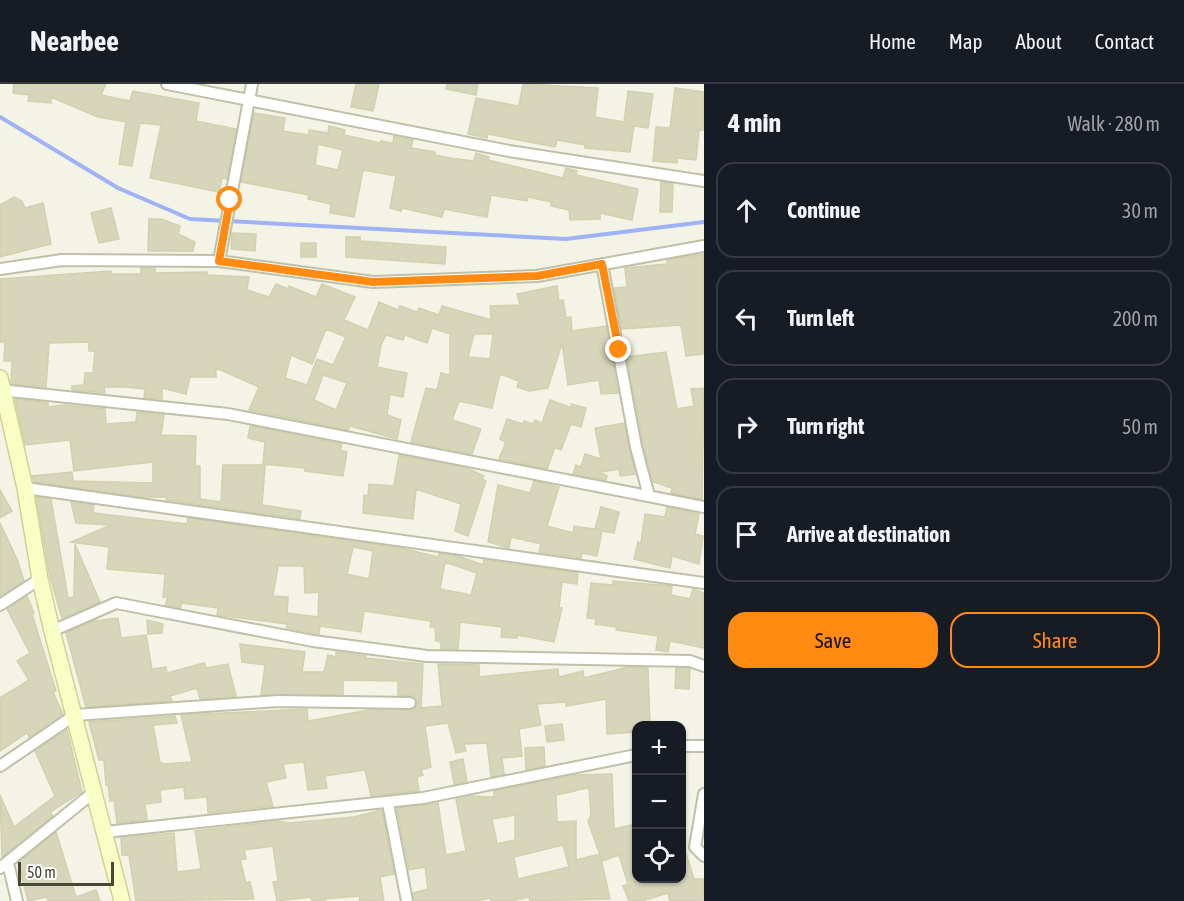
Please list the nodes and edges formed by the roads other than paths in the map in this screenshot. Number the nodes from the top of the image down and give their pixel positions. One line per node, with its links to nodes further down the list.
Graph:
1 (167, 84): 3 (street)
2 (252, 84): 3 (street)
3 (251, 100): 4 (street); 6 (street)
4 (704, 182)
5 (704, 246): 7 (street)
6 (219, 261): 7 (street); 8 (street)
7 (602, 264): 11 (street)
8 (0, 269)
9 (1, 385): 10 (street); 11 (street)
10 (25, 488): 13 (street); 14 (street)
11 (649, 496): 12 (street)
12 (704, 507)
13 (40, 579): 15 (street); 16 (street)
14 (704, 583)
15 (0, 604)
16 (52, 631): 17 (street); 19 (street)
17 (704, 666)
18 (410, 703): 19 (street)
19 (75, 715): 23 (street); 24 (street)
20 (686, 746): 21 (street)
21 (704, 746)
22 (632, 756): 26 (street)
23 (0, 766)
24 (94, 792): 27 (street); 29 (street)
25 (704, 794): 28 (street)
26 (388, 803): 27 (street); 32 (street)
27 (105, 832): 31 (street)
28 (704, 856)
29 (4, 866): 30 (street)
30 (17, 901)
31 (122, 901)
32 (407, 901)

